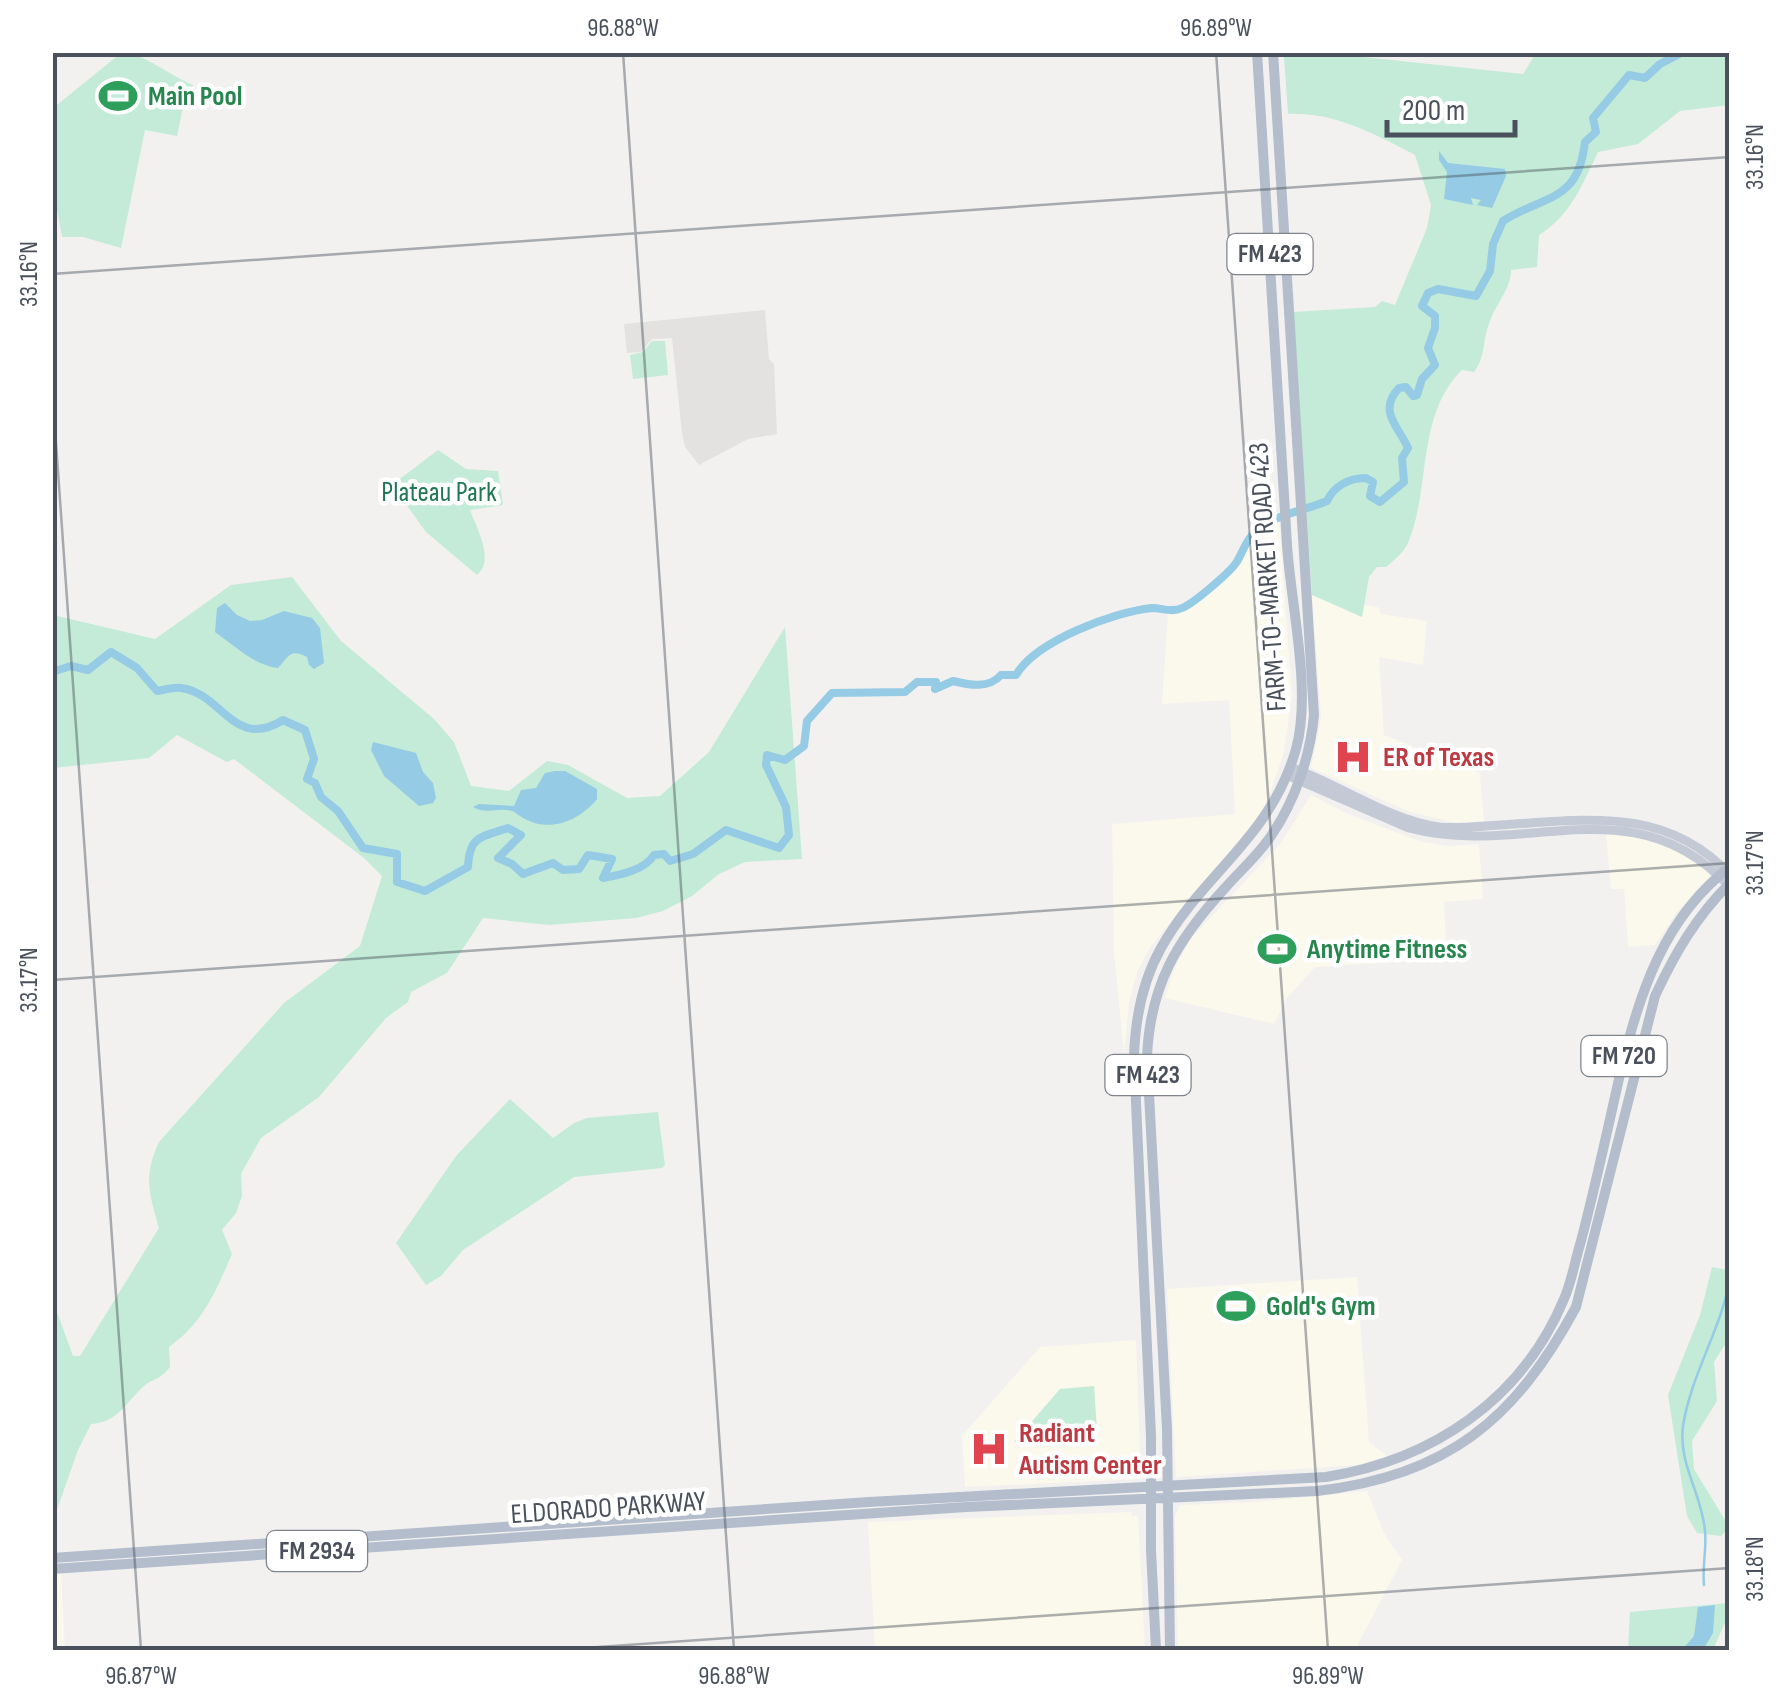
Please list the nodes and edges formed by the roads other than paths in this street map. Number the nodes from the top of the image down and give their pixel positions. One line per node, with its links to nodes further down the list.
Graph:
1 (1258, 52): 3 (main road, FARM-TO-MARKET ROAD 423 / FM 423)
2 (1273, 52): 4 (main road, FARM-TO-MARKET ROAD 423 / FM 423)
3 (1293, 612): 4 (main road); 5 (main road, FARM-TO-MARKET ROAD 423 / FM 423)
4 (1306, 612): 5 (main road, FARM-TO-MARKET ROAD 423 / FM 423)
5 (1295, 773): 6 (main road); 8 (main road, FARM-TO-MARKET ROAD 423 / FM 423)
6 (1726, 872): 7 (main road); 13 (main road, FM 720)
7 (1729, 884): 16 (main road)
8 (1199, 908): 9 (main road, FARM-TO-MARKET ROAD 423 / FM 423); 10 (main road, FARM-TO-MARKET ROAD 423 / FM 423)
9 (1153, 1198): 10 (main road); 11 (main road, FARM-TO-MARKET ROAD 423 / FM 423)
10 (1140, 1199): 12 (main road, FARM-TO-MARKET ROAD 423 / FM 423)
11 (1162, 1358): 12 (main road); 14 (main road, FARM-TO-MARKET ROAD 423 / FM 423)
12 (1147, 1359): 15 (main road, FARM-TO-MARKET ROAD 423 / FM 423)
13 (1272, 1480): 14 (main road, FM 720); 16 (main road)
14 (1167, 1492): 15 (main road, ELDORADO PARKWAY / FM 2934); 16 (main road); 21 (main road, FARM-TO-MARKET ROAD 423 / FM 423)
15 (1152, 1493): 17 (main road, ELDORADO PARKWAY / FM 2934); 20 (main road, FARM-TO-MARKET ROAD 423 / FM 423)
16 (1272, 1494)
17 (1009, 1500): 18 (main road, ELDORADO PARKWAY / FM 2934); 19 (main road, ELDORADO PARKWAY / FM 2934)
18 (52, 1558)
19 (52, 1569)
20 (1156, 1650)
21 (1170, 1650)

